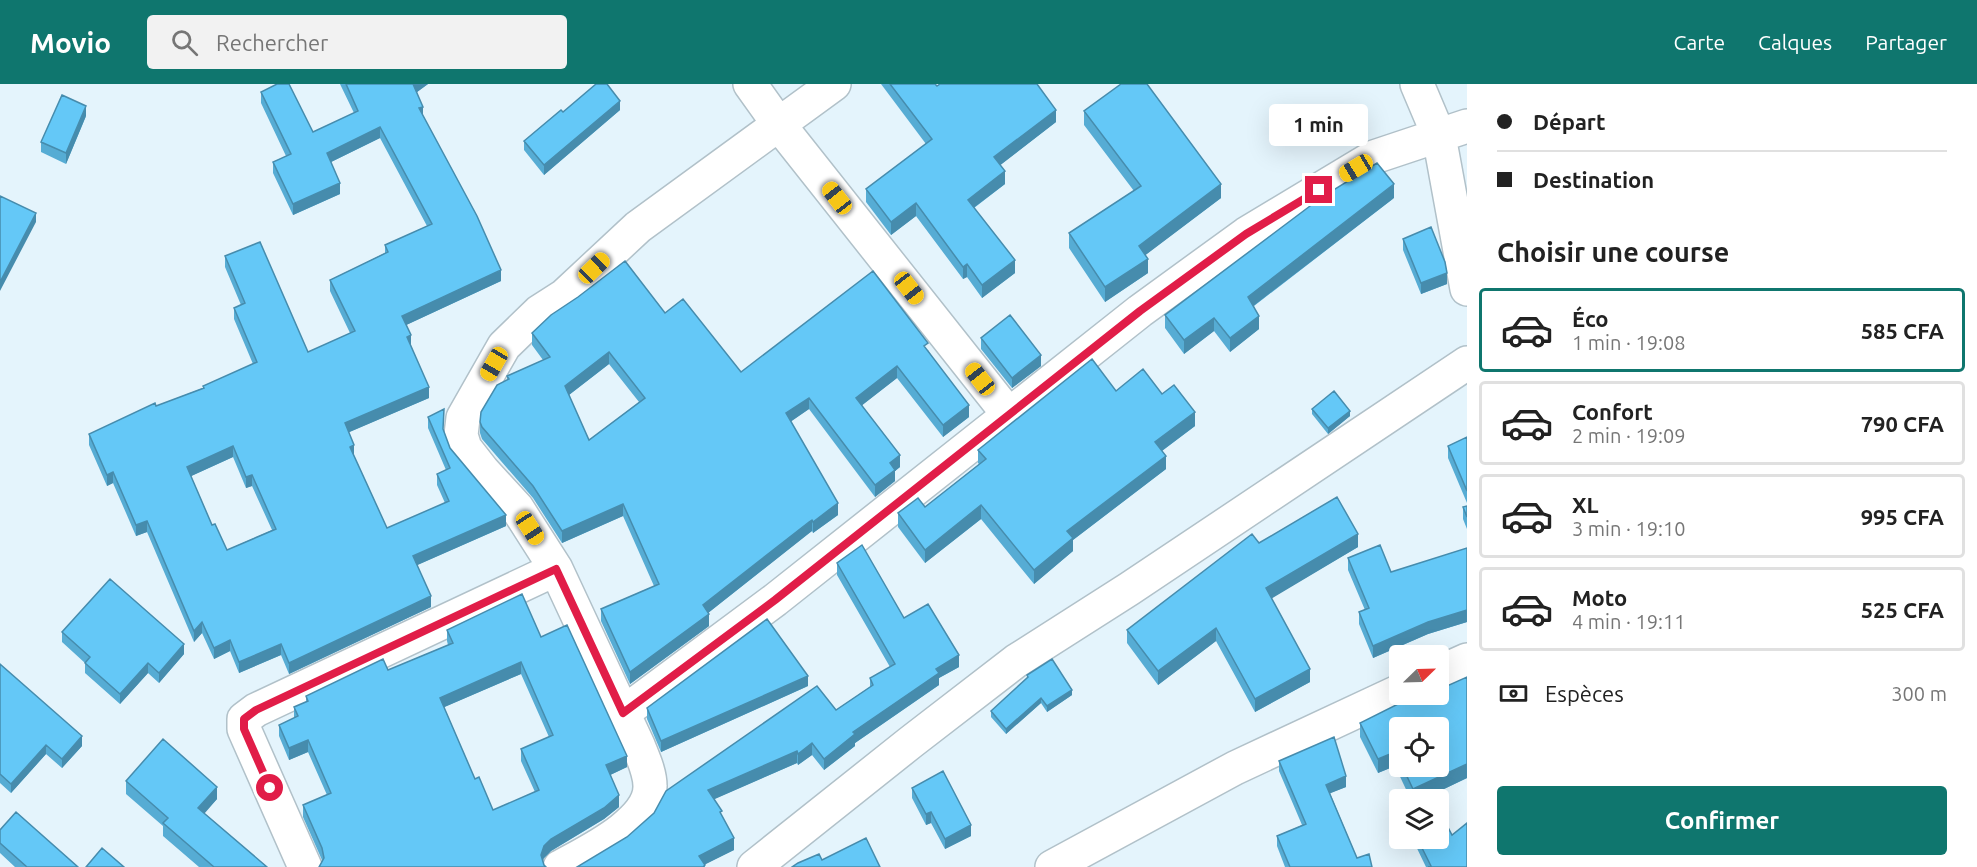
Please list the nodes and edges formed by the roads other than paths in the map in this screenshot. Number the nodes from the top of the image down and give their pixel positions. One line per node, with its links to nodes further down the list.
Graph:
1 (750, 84): 4 (street)
2 (834, 84): 4 (street)
3 (1417, 84): 5 (street)
4 (780, 126): 8 (street); 9 (street)
5 (1453, 131): 6 (street); 8 (street)
6 (1467, 289)
7 (1467, 363): 16 (street)
8 (1009, 415): 13 (street)
9 (556, 569): 13 (street); 14 (street)
10 (1467, 660): 11 (street)
11 (1449, 668)
12 (1389, 696): 17 (street)
13 (623, 713): 15 (street)
14 (305, 867)
15 (560, 867)
16 (754, 867)
17 (1052, 867)

